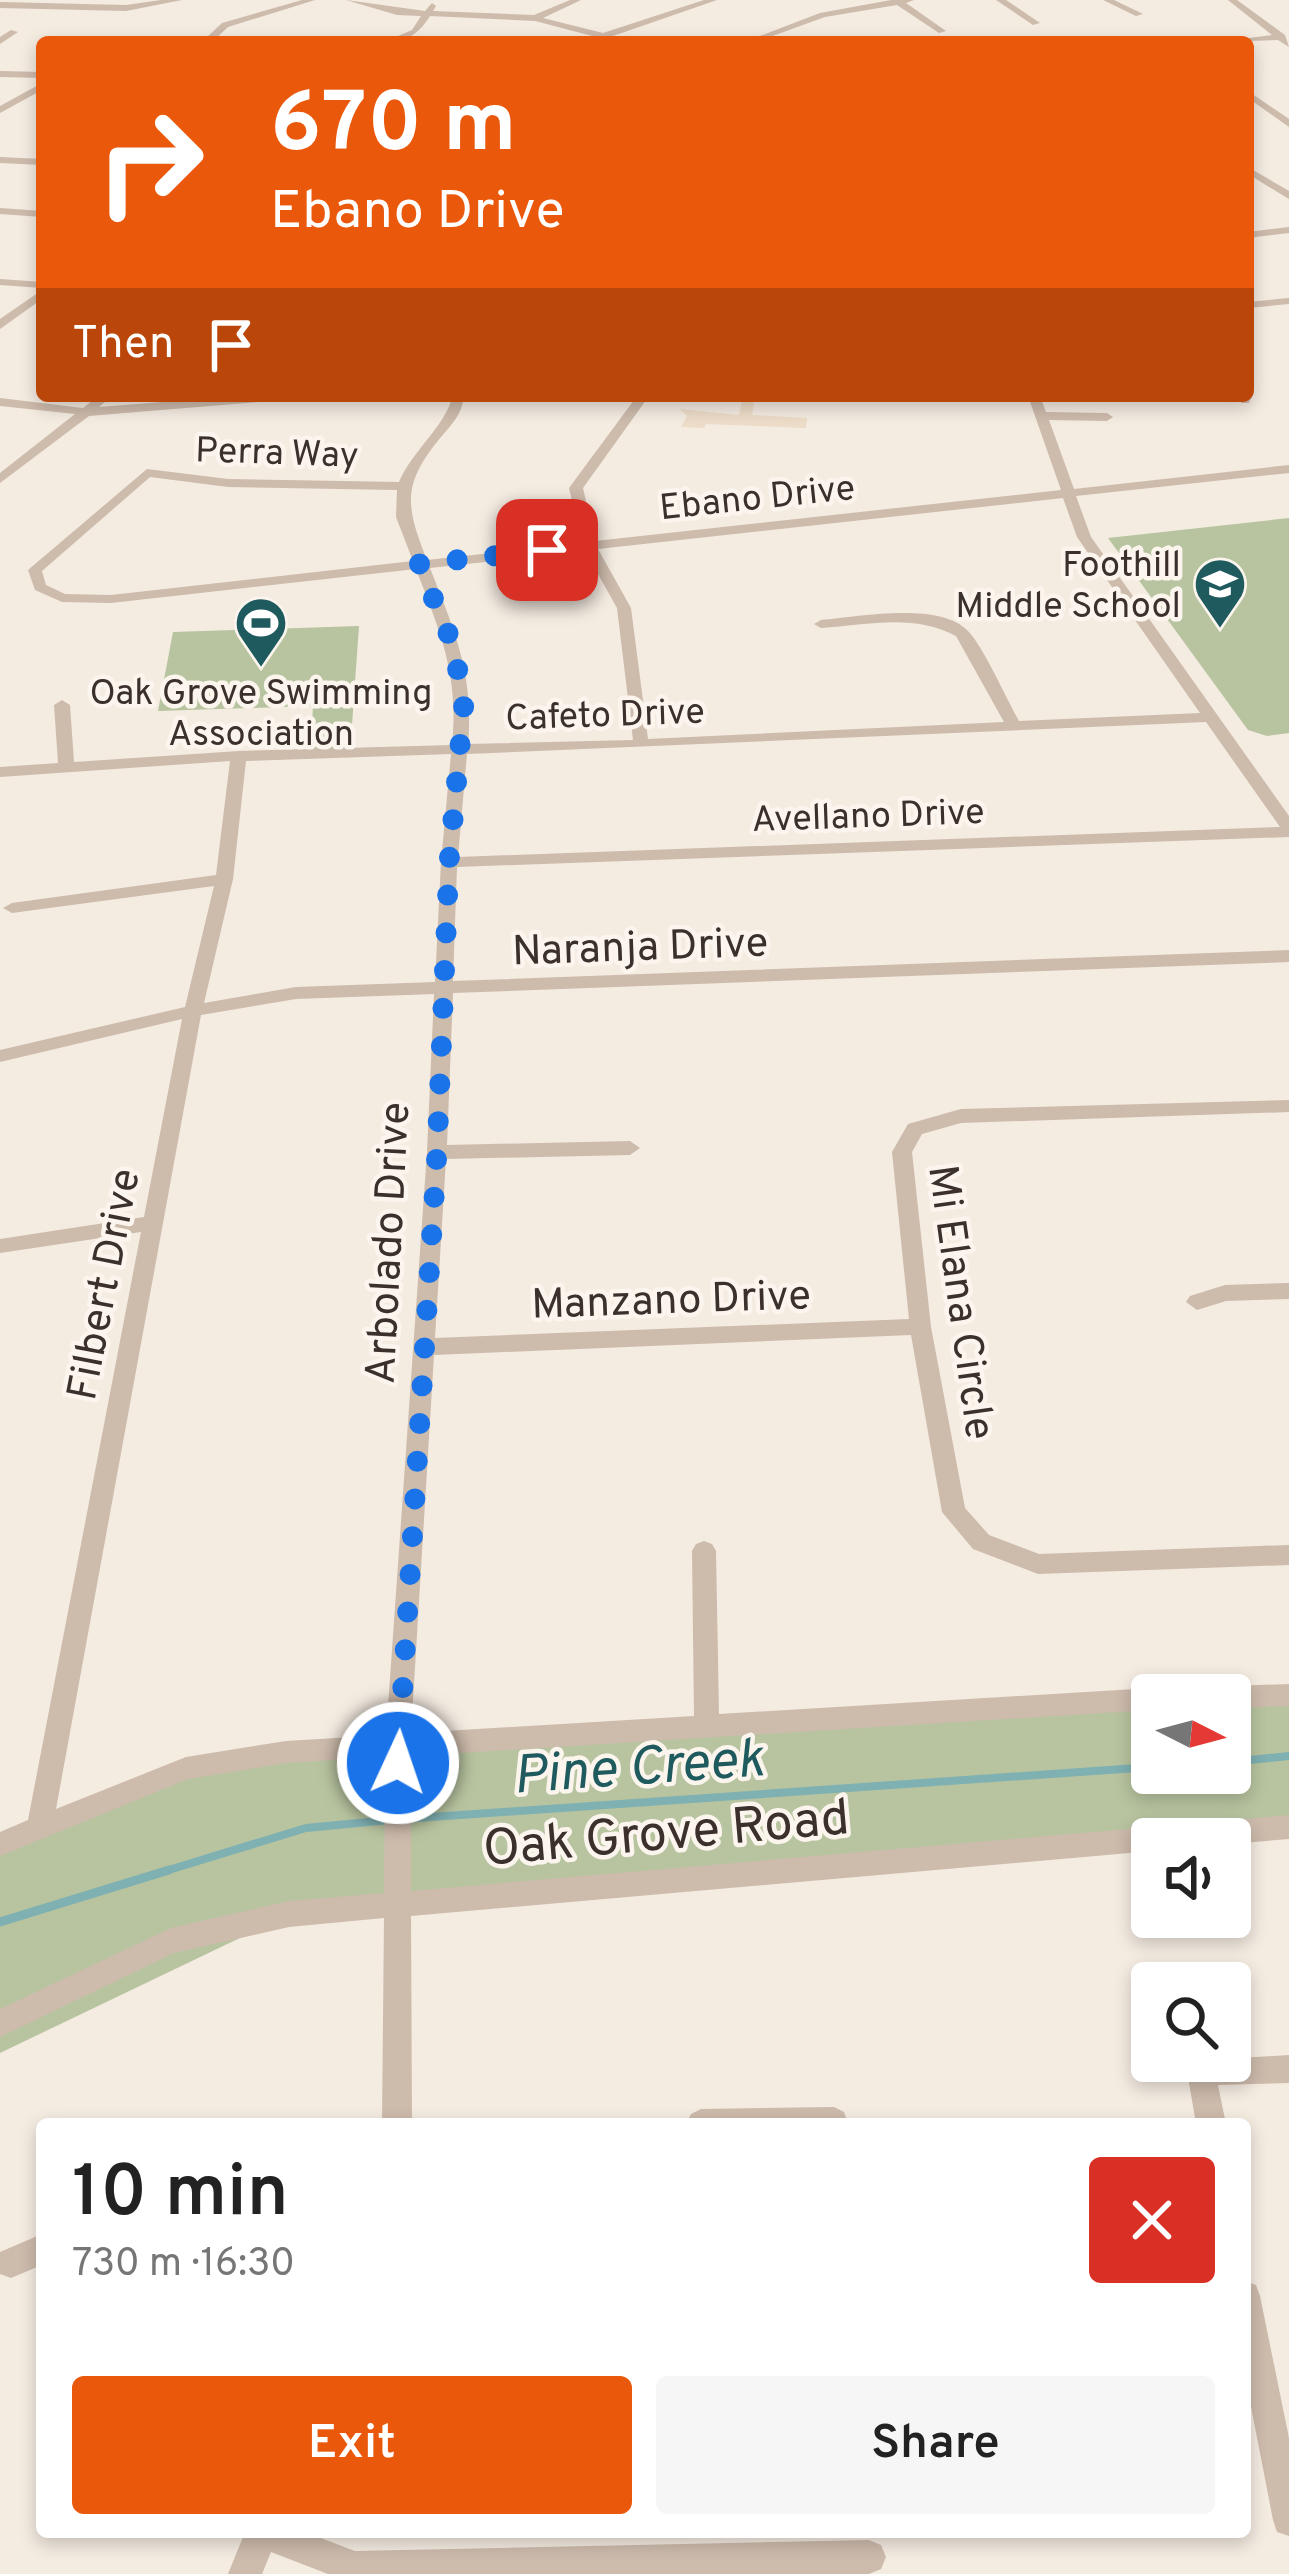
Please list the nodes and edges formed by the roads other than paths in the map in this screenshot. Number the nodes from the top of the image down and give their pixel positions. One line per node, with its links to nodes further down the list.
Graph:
1 (178, 0): 12 (street)
2 (310, 0): 20 (street)
3 (350, 0): 13 (street)
4 (443, 0): 13 (street)
5 (577, 0): 15 (street)
6 (713, 0): 23 (street)
7 (726, 0): 24 (street)
8 (1000, 0): 16 (street)
9 (1107, 0): 14 (street)
10 (1232, 0): 27 (street)
11 (901, 1): 17 (street); 19 (street)
12 (0, 4)
13 (426, 14): 15 (street); 21 (street)
14 (1139, 14)
15 (535, 18): 22 (street)
16 (1036, 23)
17 (942, 31)
18 (14, 32): 29 (street)
19 (773, 34): 25 (street); 26 (street)
20 (213, 36)
21 (405, 36)
22 (596, 36)
23 (614, 36)
24 (615, 36)
25 (767, 36)
26 (780, 36)
27 (1286, 39): 28 (street)
28 (1254, 40)
29 (0, 41)
30 (0, 74): 31 (street)
31 (36, 75)
32 (36, 89): 34 (street)
33 (1254, 98): 35 (street)
34 (0, 110)
35 (1289, 124)
36 (0, 160): 37 (street)
37 (36, 162)
38 (1254, 172): 39 (street)
39 (1272, 172)
40 (1254, 174): 41 (street)
41 (1289, 196)
42 (0, 212): 43 (street)
43 (36, 214)
44 (1289, 230): 45 (street)
45 (1254, 234)
46 (0, 283): 47 (street)
47 (36, 288)
48 (36, 294): 51 (street)
49 (1289, 301): 50 (street)
50 (1254, 304)
51 (0, 325)
52 (0, 402): 59 (street)
53 (86, 402): 59 (street)
54 (96, 402): 59 (street)
55 (206, 402): 59 (street)
56 (457, 402): 65 (street)
57 (639, 402): 67 (street)
58 (1036, 402): 60 (street)
59 (80, 412): 64 (street)
60 (1042, 416): 61 (street); 66 (street)
61 (1108, 417)
62 (1289, 469): 66 (street, Ebano Drive)
63 (147, 473): 65 (street, Perra Way); 68 (street, Ebano Drive)
64 (0, 477)
65 (404, 486): 68 (street, Arbolado Drive)
66 (1068, 491): 67 (street, Ebano Drive); 71 (street)
67 (589, 545): 68 (street, Ebano Drive); 73 (street)
68 (419, 564): 74 (street, Arbolado Drive)
69 (821, 624): 72 (street)
70 (62, 706): 76 (street)
71 (1214, 717): 72 (street, Cafeto Drive); 78 (street)
72 (1013, 725): 73 (street, Cafeto Drive)
73 (641, 744): 74 (street, Cafeto Drive)
74 (459, 749): 75 (street, Cafeto Drive); 79 (street, Arbolado Drive)
75 (239, 757): 76 (street, Cafeto Drive); 80 (street, Filbert Drive)
76 (66, 765): 77 (street, Cafeto Drive)
77 (0, 772)
78 (1289, 830): 79 (street, Avellano Drive)
79 (449, 862): 83 (street, Arbolado Drive)
80 (224, 879): 81 (street); 84 (street, Filbert Drive)
81 (12, 908)
82 (1289, 956): 83 (street, Naranja Drive)
83 (444, 989): 84 (street, Naranja Drive); 88 (street, Arbolado Drive)
84 (194, 1011): 85 (street, Naranja Drive); 89 (street, Filbert Drive)
85 (0, 1056)
86 (1289, 1106): 93 (street, Mi Elana Circle)
87 (630, 1148): 88 (street)
88 (437, 1152): 94 (street, Arbolado Drive)
89 (152, 1223): 90 (street); 102 (street, Filbert Drive)
90 (0, 1246)
91 (1289, 1291): 92 (street)
92 (1196, 1302)
93 (920, 1327): 94 (street, Manzano Drive); 96 (street, Mi Elana Circle)
94 (425, 1347): 101 (street, Arbolado Drive)
95 (704, 1551): 100 (street)
96 (1289, 1555)
97 (1289, 1695): 98 (street)
98 (1251, 1696)
99 (1131, 1700): 100 (street)
100 (707, 1724): 101 (street)
101 (398, 1753): 102 (street); 105 (street, Arbolado Drive)
102 (40, 1825): 104 (street)
103 (1289, 1827): 105 (street, Oak Grove Road)
104 (0, 1844)
105 (398, 1902): 106 (street, Oak Grove Road); 108 (street, Arbolado Drive)
106 (0, 2023)
107 (1289, 2068): 109 (street)
108 (397, 2118)
109 (1210, 2118)
110 (36, 2252): 111 (street)
111 (11, 2263)
112 (1251, 2327): 113 (street)
113 (1289, 2520)
114 (260, 2538): 117 (street)
115 (278, 2538): 116 (street)
116 (868, 2557)
117 (245, 2574)

